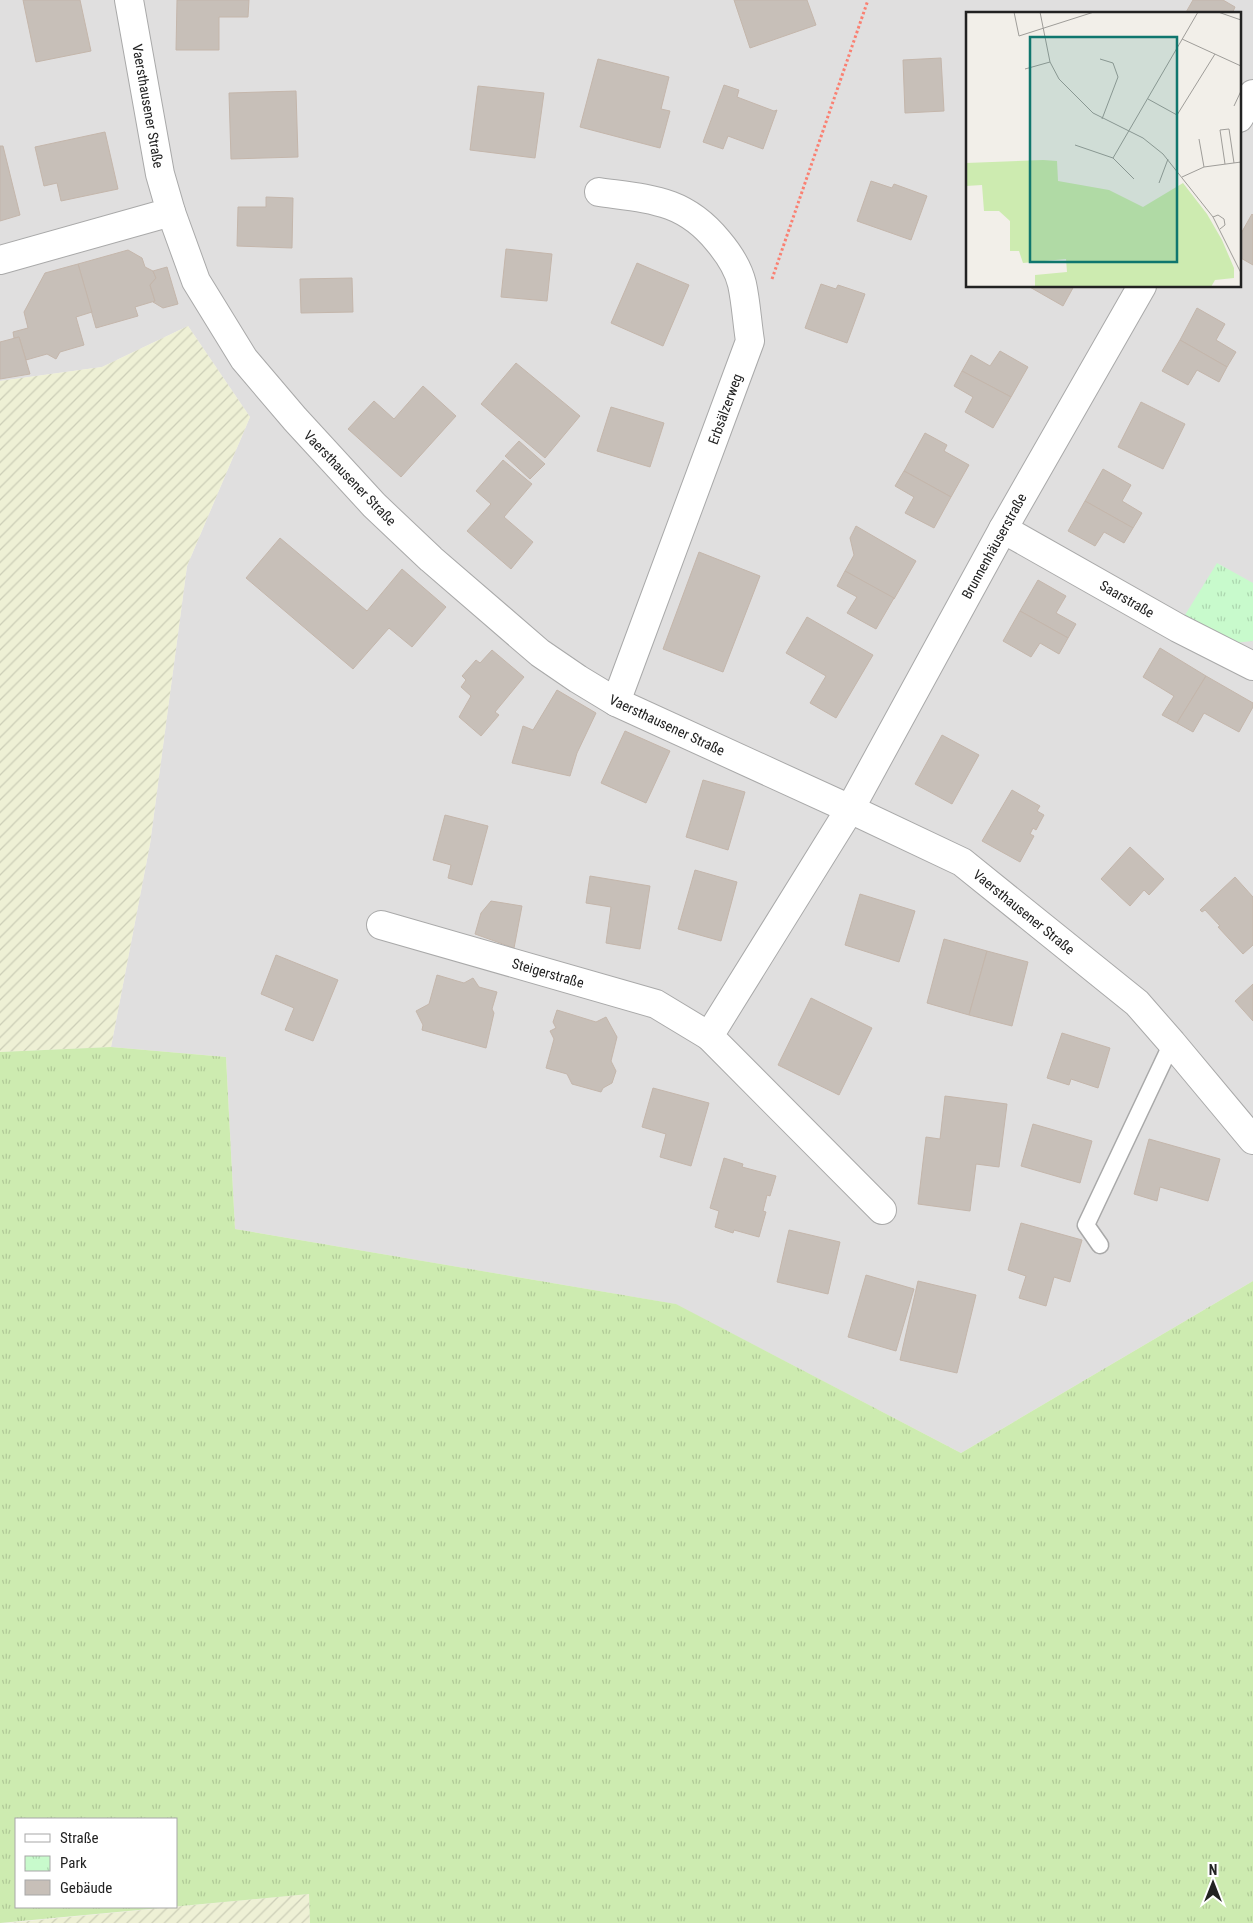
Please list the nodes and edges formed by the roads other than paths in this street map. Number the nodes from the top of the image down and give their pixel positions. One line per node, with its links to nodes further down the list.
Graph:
1 (129, 0): 5 (street, Vaersthausener Straße)
2 (1253, 94): 3 (street)
3 (1240, 116)
4 (600, 192): 10 (street, Erbsälzerweg)
5 (171, 212): 6 (street); 10 (street, Vaersthausener Straße)
6 (0, 260)
7 (1141, 288): 8 (street, Brunnenhäuserstraße)
8 (1003, 529): 9 (street, Saarstraße); 11 (street, Brunnenhäuserstraße)
9 (1253, 666)
10 (616, 702): 11 (street, Vaersthausener Straße)
11 (850, 809): 13 (street); 14 (street, Vaersthausener Straße)
12 (381, 925): 13 (street, Steigerstraße)
13 (709, 1036): 16 (street, Steigerstraße)
14 (1172, 1043): 15 (street, Vaersthausener Straße); 17 (lane)
15 (1253, 1140)
16 (882, 1210)
17 (1100, 1246)

